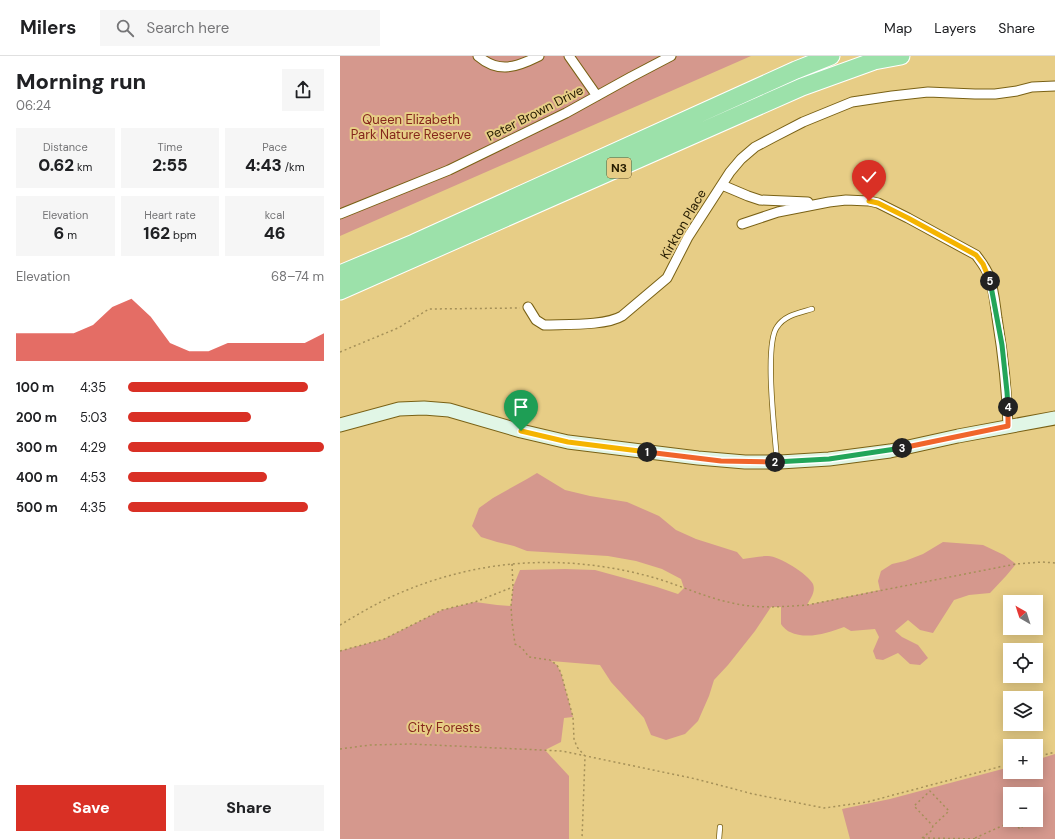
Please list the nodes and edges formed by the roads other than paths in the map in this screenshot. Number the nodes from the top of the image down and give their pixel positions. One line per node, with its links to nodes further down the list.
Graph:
1 (478, 56): 2 (street)
2 (538, 56)
3 (569, 56): 8 (street)
4 (671, 56): 8 (street, Peter Brown Drive)
5 (831, 56): 13 (highway, N3)
6 (901, 56): 14 (highway, N3)
7 (1055, 86): 9 (street, Kirkton Place)
8 (597, 96): 11 (street, Peter Brown Drive)
9 (722, 185): 10 (street); 15 (street, Kirkton Place)
10 (829, 202): 12 (street); 19 (street)
11 (340, 214)
12 (742, 224)
13 (340, 274)
14 (340, 291)
15 (528, 307)
16 (812, 309): 20 (lane)
17 (1055, 418): 19 (main road)
18 (340, 425): 20 (main road)
19 (1008, 426): 20 (main road)
20 (777, 462)
21 (720, 827): 22 (lane)
22 (719, 839)

